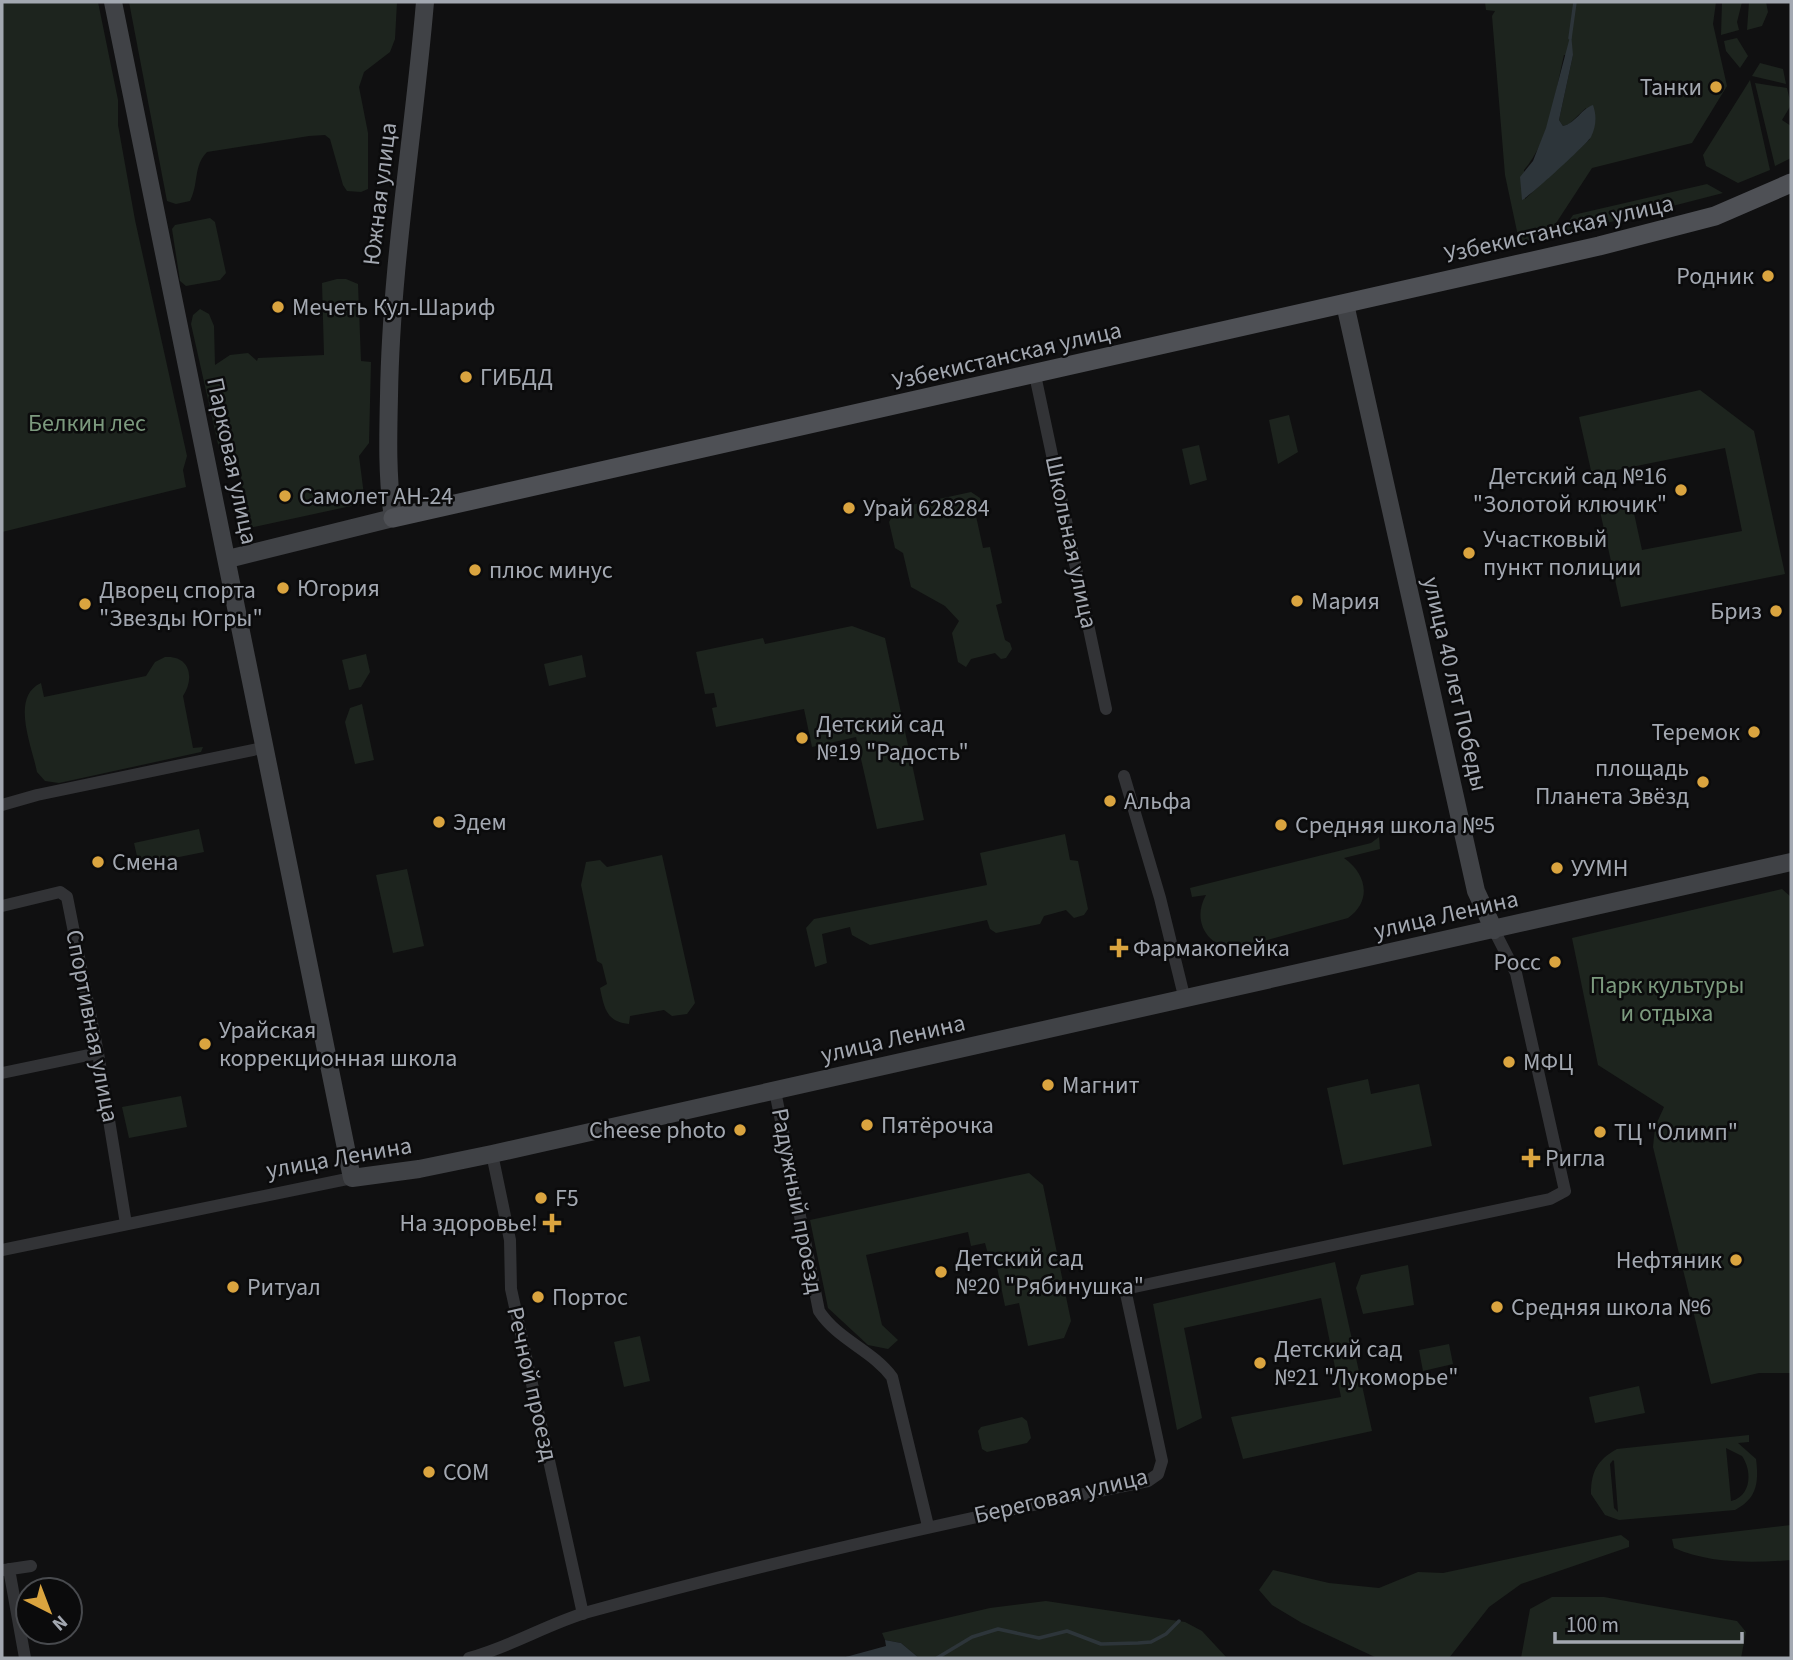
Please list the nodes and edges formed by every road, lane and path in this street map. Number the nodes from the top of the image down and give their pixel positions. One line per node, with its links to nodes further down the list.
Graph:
1 (113, 2): 7 (main road, Парковая улица)
2 (425, 2): 6 (main road, Южная улица)
3 (1791, 183): 4 (main road, Узбекистанская улица)
4 (1345, 304): 5 (main road, Узбекистанская улица); 14 (main road, улица 40 лет Победы)
5 (1035, 375): 6 (main road, Узбекистанская улица); 8 (street, Школьная улица)
6 (393, 519): 7 (main road, Узбекистанская улица)
7 (228, 559): 9 (main road, Парковая улица)
8 (1106, 709)
9 (267, 747): 11 (street); 20 (main road, Парковая улица)
10 (1124, 776): 15 (street)
11 (2, 805)
12 (1791, 862): 14 (main road, улица Ленина)
13 (2, 906): 16 (street, Спортивная улица)
14 (1493, 930): 15 (main road, улица Ленина); 21 (street, улица 40 лет Победы)
15 (1185, 1000): 18 (main road, улица Ленина)
16 (99, 1053): 17 (street); 22 (street, Спортивная улица)
17 (2, 1073)
18 (775, 1091): 19 (main road, улица Ленина); 24 (street, Радужный проезд)
19 (492, 1154): 20 (main road, улица Ленина); 27 (street, Речной проезд)
20 (352, 1178): 22 (street, улица Ленина)
21 (1565, 1191): 24 (street, Береговая улица)
22 (126, 1224): 23 (street, улица Ленина)
23 (2, 1250)
24 (928, 1526): 27 (street, Береговая улица)
25 (31, 1566): 26 (street)
26 (5, 1570): 28 (street)
27 (583, 1614): 29 (street, Береговая улица)
28 (25, 1658)
29 (469, 1658)

